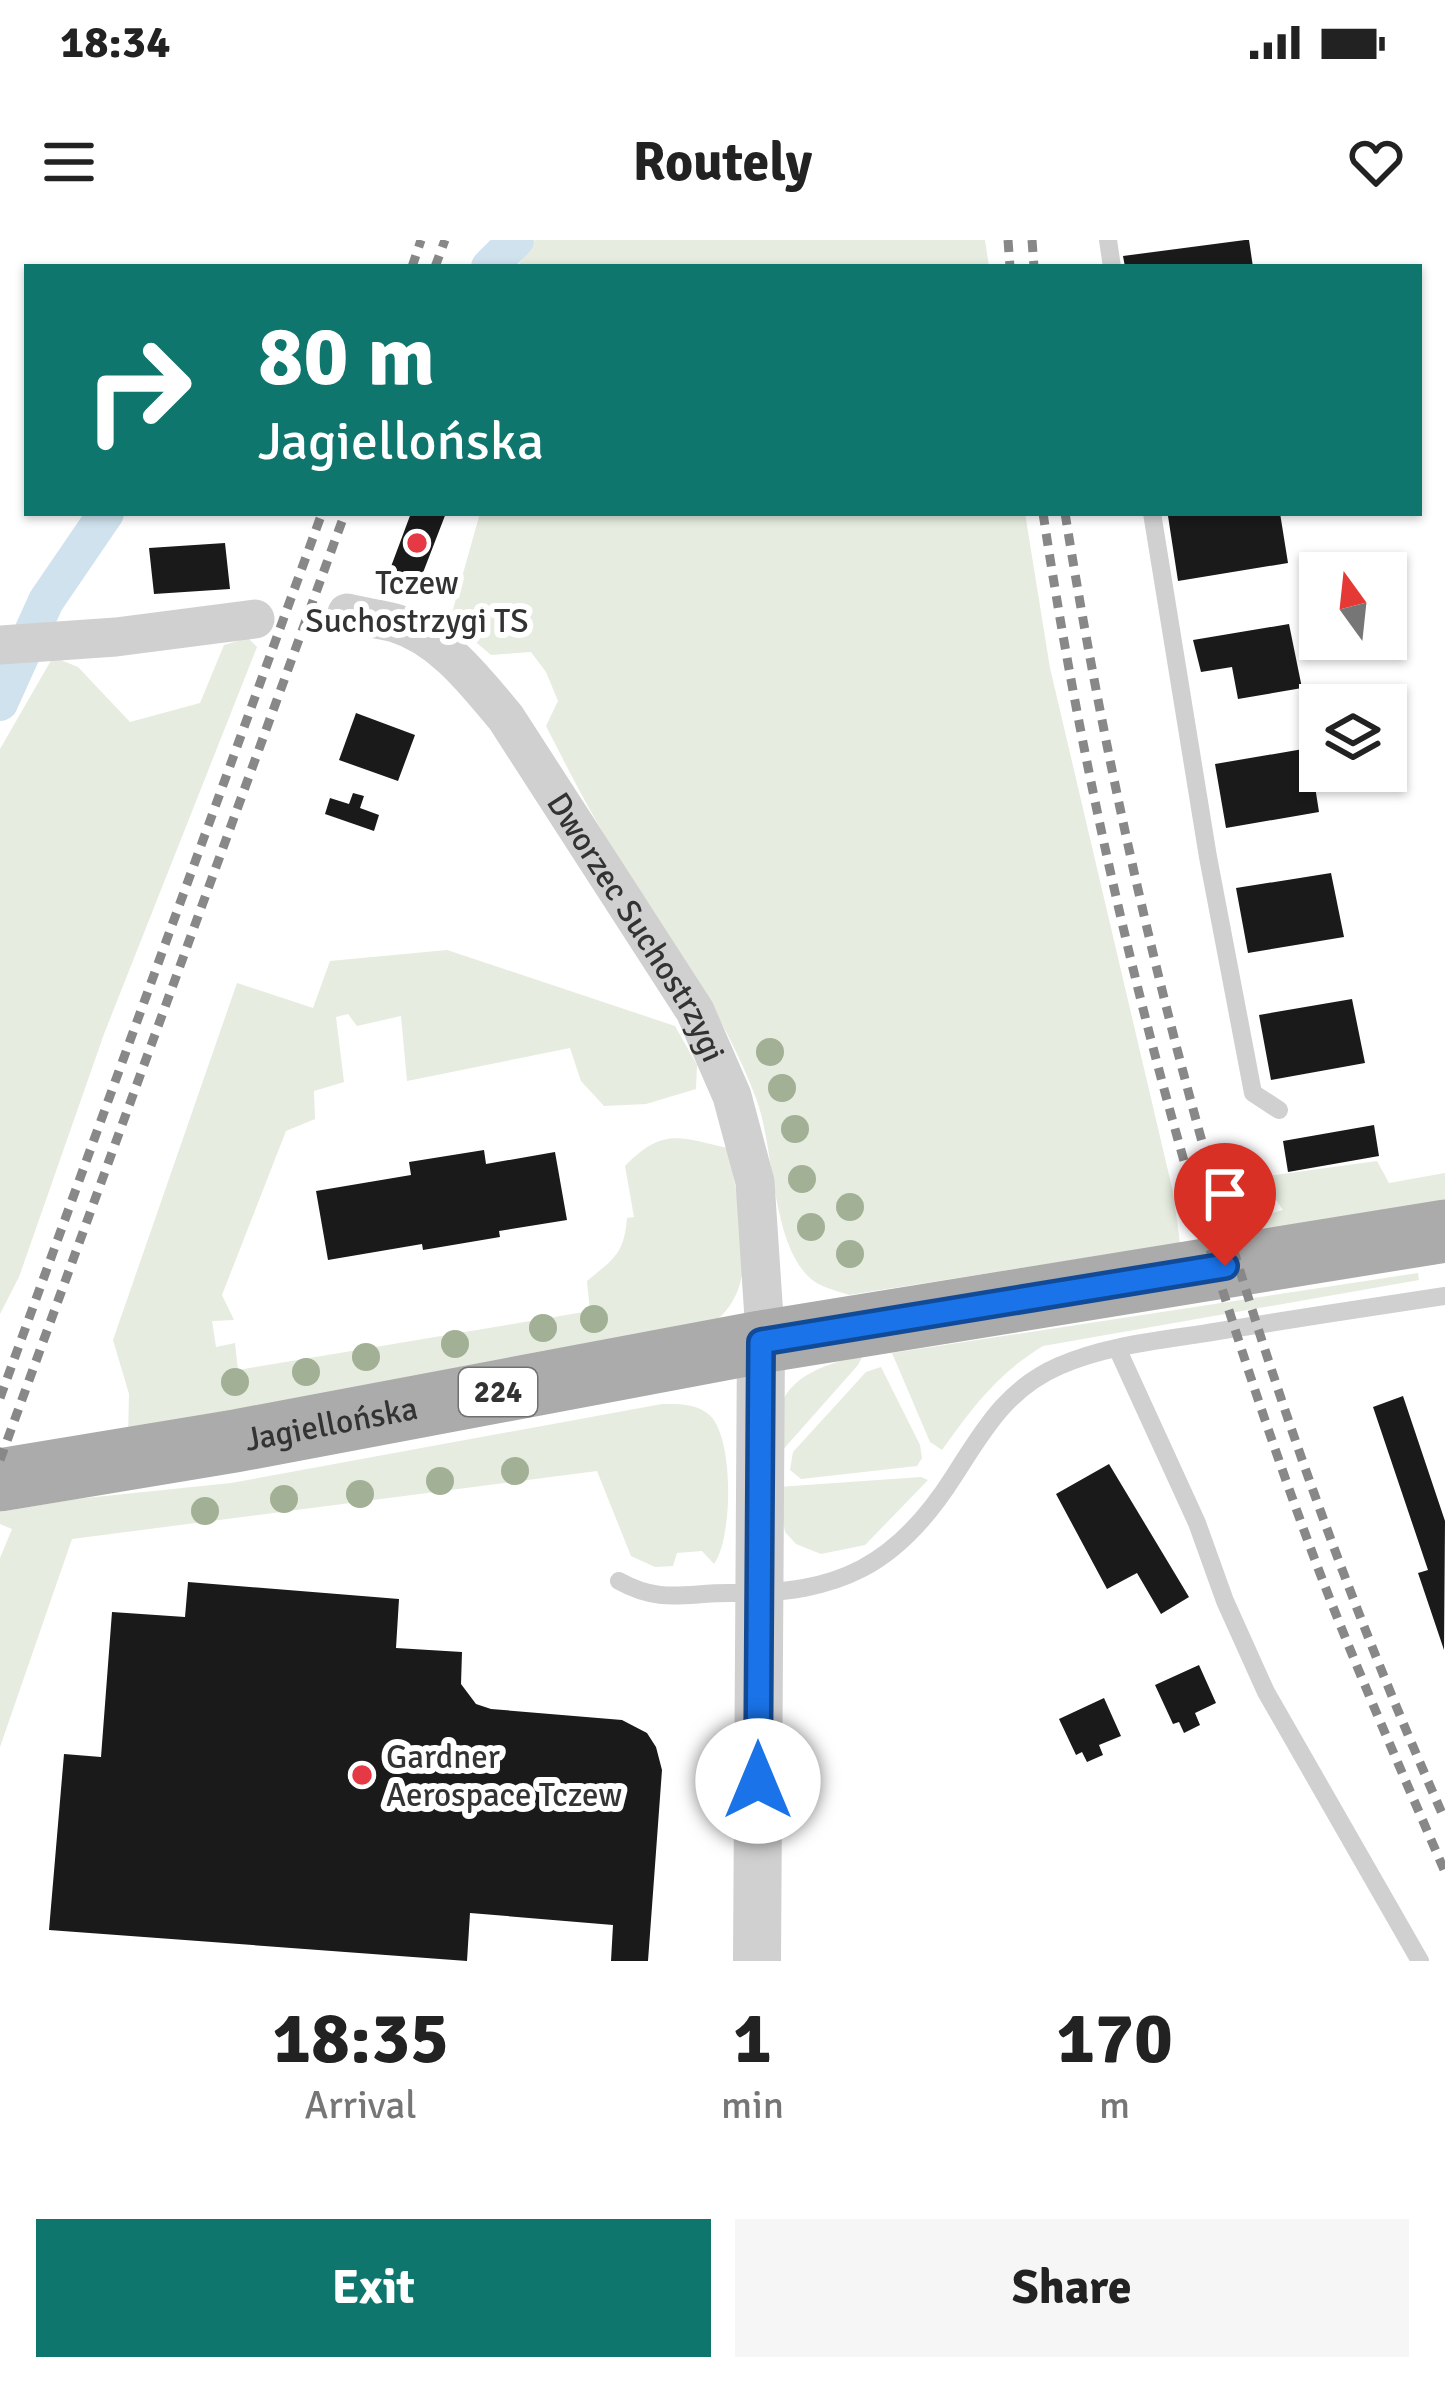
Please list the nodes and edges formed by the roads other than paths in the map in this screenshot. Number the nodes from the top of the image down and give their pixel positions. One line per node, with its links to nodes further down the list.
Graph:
1 (1152, 516): 5 (lane)
2 (347, 614): 8 (street, Dworzec Suchostrzygi)
3 (255, 619): 4 (street)
4 (21, 644)
5 (1279, 1110)
6 (1445, 1232): 8 (main road, Jagiellońska / 224)
7 (1445, 1296): 9 (lane)
8 (761, 1342): 10 (main road, Jagiellońska / 224); 12 (street)
9 (1117, 1348): 12 (lane); 14 (lane)
10 (0, 1480)
11 (619, 1581): 12 (lane)
12 (759, 1593): 13 (street)
13 (757, 1961)
14 (1420, 1961)

